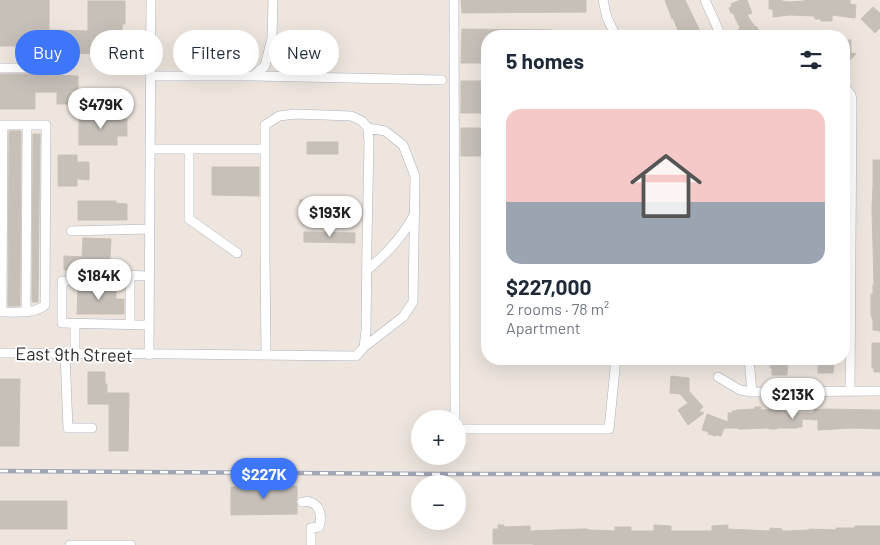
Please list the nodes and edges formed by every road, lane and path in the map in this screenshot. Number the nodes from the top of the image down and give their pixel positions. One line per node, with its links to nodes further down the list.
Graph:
1 (151, 0): 10 (street)
2 (273, 0): 11 (street)
3 (454, 0): 44 (street)
4 (603, 0): 6 (street)
5 (705, 0): 7 (street)
6 (613, 30)
7 (718, 30)
8 (0, 68): 9 (street)
9 (15, 68)
10 (150, 76): 11 (street); 17 (street)
11 (253, 76): 12 (street)
12 (442, 80)
13 (850, 94): 41 (street)
14 (1, 125): 15 (street); 28 (street)
15 (27, 125): 27 (street); 27 (street)
16 (368, 128): 19 (street, East 9th Street); 20 (street, East 9th Street); 24 (street)
17 (150, 149): 18 (street); 21 (street)
18 (189, 149): 19 (street); 23 (street)
19 (266, 149): 37 (street)
20 (414, 214): 24 (street); 32 (street, East 9th Street)
21 (150, 229): 22 (street); 26 (street)
22 (71, 231)
23 (237, 253)
24 (366, 271): 32 (street)
25 (61, 275): 26 (street)
26 (149, 276): 31 (street)
27 (26, 311): 28 (street)
28 (1, 312)
29 (75, 324): 30 (street); 30 (street); 35 (street)
30 (130, 324): 31 (street)
31 (149, 325): 36 (street)
32 (364, 347): 37 (street, East 9th Street)
33 (0, 353): 34 (street, East 9th Street)
34 (65, 354): 35 (street, East 9th Street); 45 (street)
35 (75, 354): 36 (street, East 9th Street)
36 (149, 355): 37 (street, East 9th Street)
37 (266, 355)
38 (615, 365): 46 (street)
39 (750, 365): 43 (street)
40 (718, 377): 43 (street)
41 (850, 391): 42 (street); 43 (street)
42 (880, 391)
43 (752, 392)
44 (455, 410)
45 (92, 428)
46 (466, 429)
47 (302, 502): 50 (street)
48 (70, 545): 49 (street)
49 (131, 545)
50 (311, 545)

